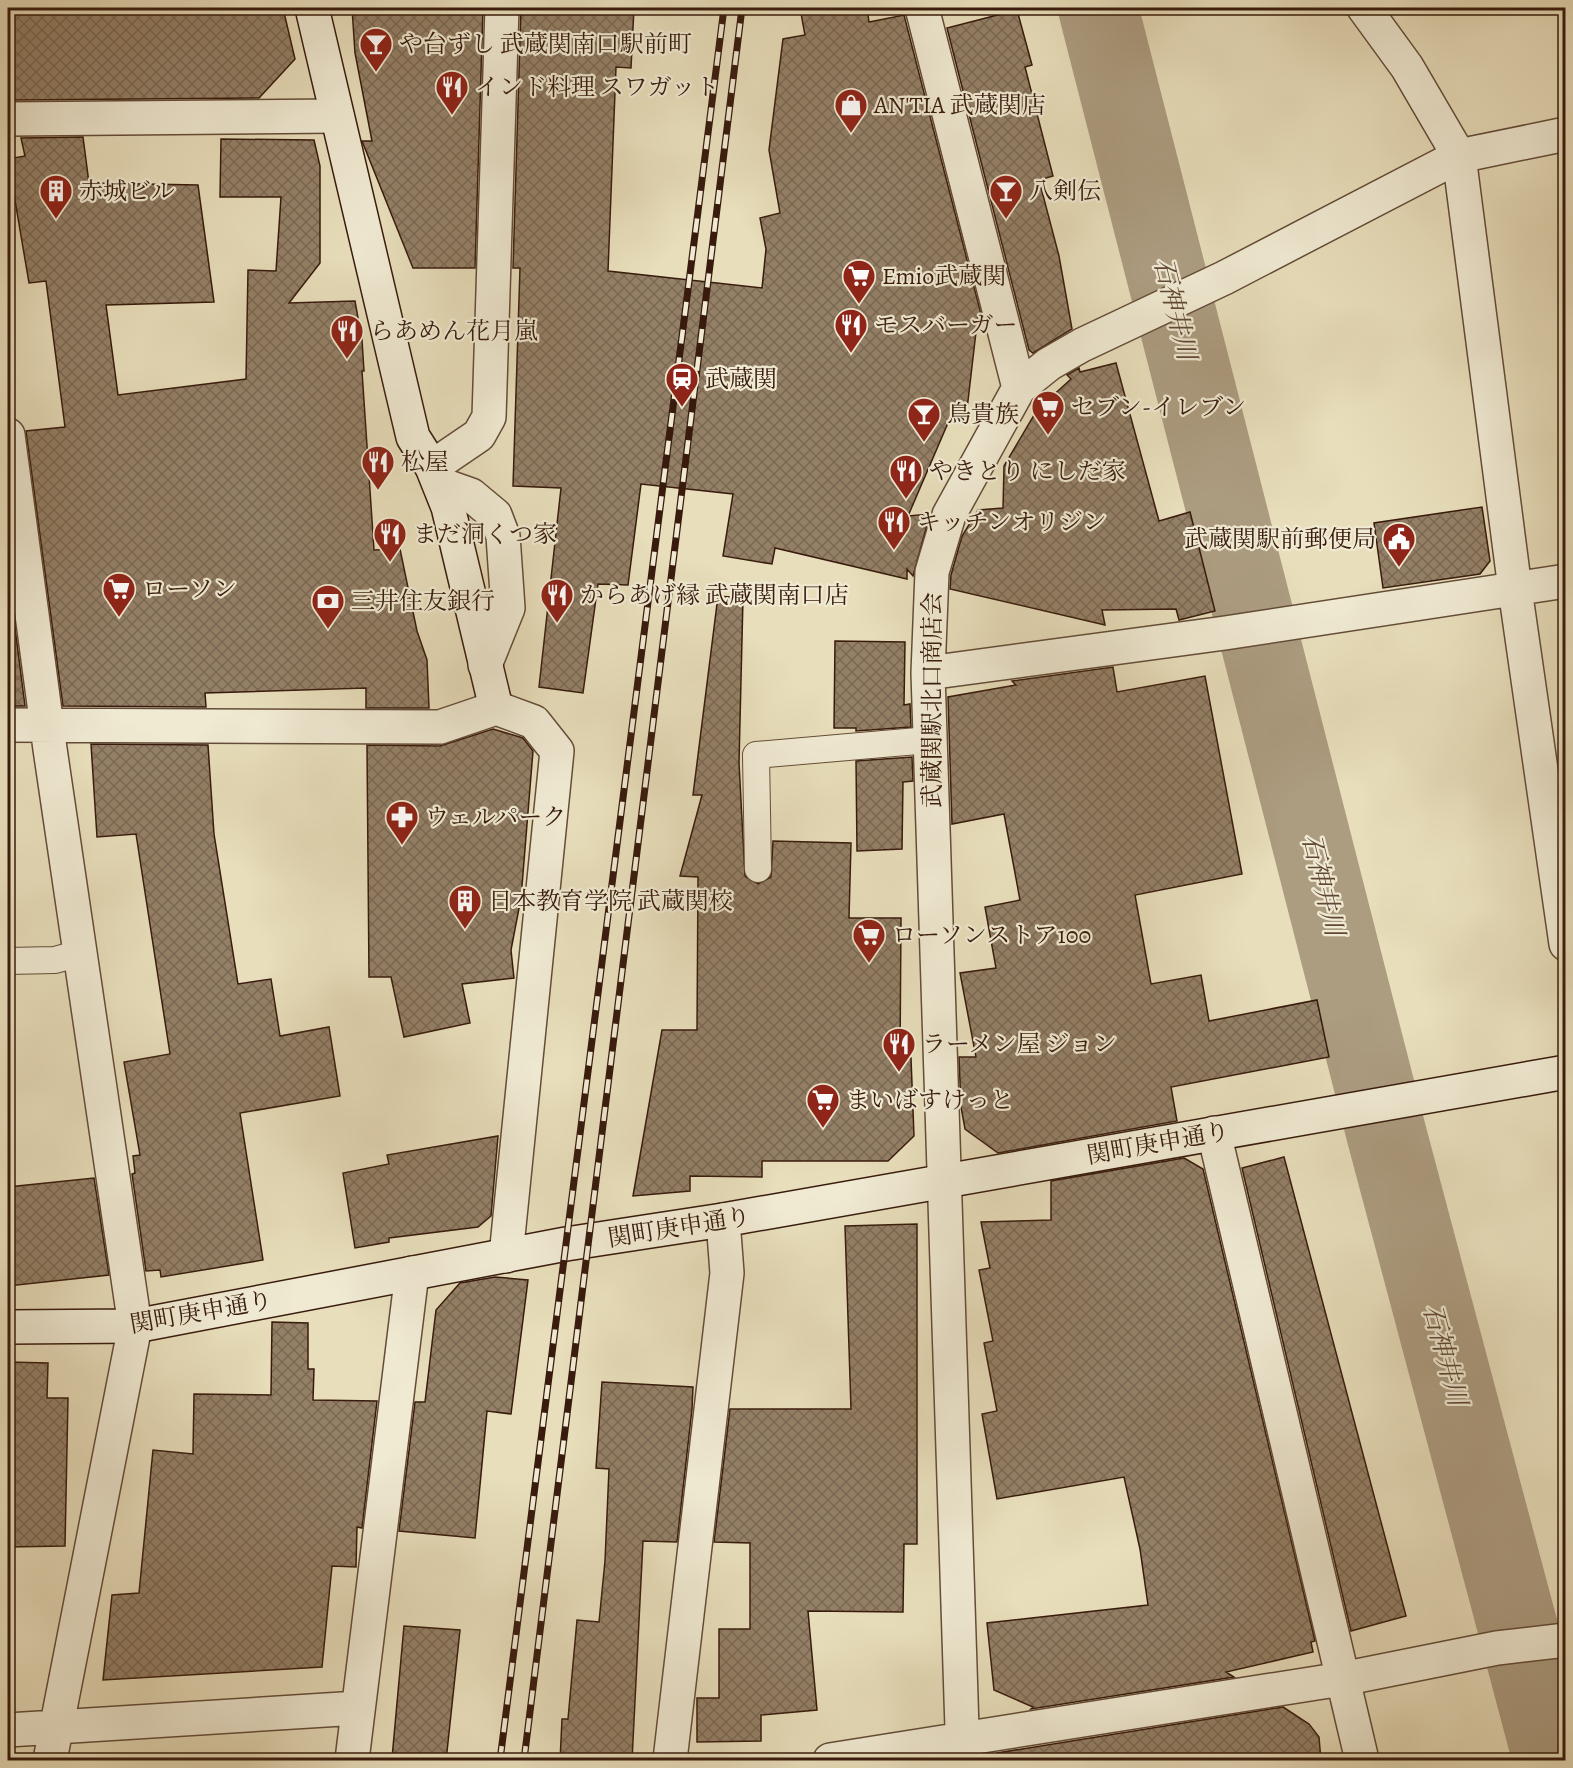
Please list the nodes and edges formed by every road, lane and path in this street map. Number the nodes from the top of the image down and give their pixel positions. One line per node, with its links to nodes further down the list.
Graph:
1 (312, 8): 5 (street)
2 (502, 8): 11 (street)
3 (922, 8): 9 (street)
4 (1364, 8): 8 (street)
5 (337, 116): 6 (street); 11 (street)
6 (8, 118)
7 (1566, 134): 8 (street, 武蔵関駅北口商店会)
8 (1459, 156): 9 (street, 武蔵関駅北口商店会); 13 (street)
9 (1019, 388): 15 (street, 武蔵関駅北口商店会)
10 (8, 435): 18 (street)
11 (436, 476): 14 (street); 14 (street)
12 (1566, 581): 13 (street)
13 (1515, 589): 15 (street); 21 (street)
14 (485, 665): 16 (street)
15 (928, 673): 19 (street, 武蔵関駅北口商店会)
16 (496, 708): 18 (street); 28 (street)
17 (8, 725): 18 (street)
18 (47, 725): 22 (street)
19 (930, 740): 20 (lane); 26 (street, 武蔵関駅北口商店会)
20 (758, 869)
21 (1566, 944)
22 (80, 953): 23 (lane); 30 (street)
23 (8, 961)
24 (1566, 1072): 25 (street, 関町庚申通り)
25 (1214, 1133): 26 (street, 関町庚申通り); 33 (street)
26 (943, 1182): 27 (street, 関町庚申通り); 37 (street, 武蔵関駅北口商店会)
27 (723, 1220): 28 (street, 関町庚申通り); 40 (street)
28 (506, 1256): 29 (street, 関町庚申通り)
29 (411, 1273): 30 (street, 関町庚申通り); 34 (street)
30 (135, 1326): 31 (street, 関町庚申通り); 35 (street)
31 (8, 1327)
32 (1562, 1640): 33 (street)
33 (1342, 1679): 37 (street); 42 (street)
34 (358, 1708): 35 (street); 39 (street)
35 (58, 1727): 36 (street); 38 (street)
36 (8, 1730)
37 (962, 1751): 41 (street)
38 (50, 1761)
39 (352, 1761)
40 (670, 1761)
41 (830, 1761)
42 (1362, 1761)

